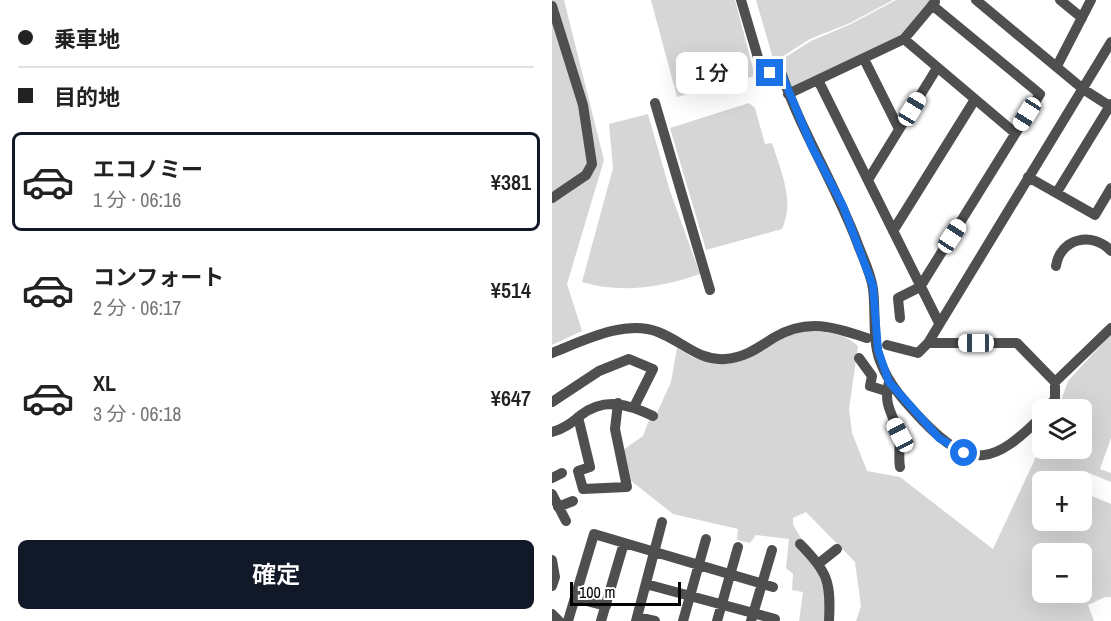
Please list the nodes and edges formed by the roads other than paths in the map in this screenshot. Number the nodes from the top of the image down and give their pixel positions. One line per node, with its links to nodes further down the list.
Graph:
1 (741, 0): 15 (street)
2 (976, 0): 11 (street)
3 (1060, 0): 7 (street)
4 (1091, 0): 7 (street)
5 (934, 3): 8 (street); 20 (street)
6 (552, 6): 25 (street)
7 (1082, 18): 11 (street)
8 (904, 39): 10 (street); 12 (street)
9 (1111, 42): 14 (street)
10 (864, 58): 13 (street); 19 (street)
11 (1057, 66): 14 (street)
12 (937, 68): 16 (street); 19 (street)
13 (818, 80): 15 (street); 22 (street)
14 (1083, 89): 18 (street); 21 (street)
15 (788, 94): 40 (street)
16 (974, 100): 20 (street); 26 (street)
17 (655, 103): 30 (street)
18 (1111, 106): 24 (street)
19 (899, 129): 22 (street)
20 (1015, 134): 29 (street)
21 (1028, 177): 24 (street); 32 (street)
22 (868, 180): 26 (street)
23 (1111, 188): 24 (street)
24 (1057, 192)
25 (552, 198)
26 (893, 231): 29 (street)
27 (1111, 251): 28 (street)
28 (1056, 266)
29 (920, 287): 31 (street); 32 (street)
30 (710, 290)
31 (900, 318)
32 (939, 322): 35 (street)
33 (1111, 328): 39 (street)
34 (867, 338): 37 (street)
35 (928, 342): 36 (street); 39 (street)
36 (887, 345)
37 (552, 353)
38 (859, 358): 40 (street)
39 (1055, 381): 41 (street)
40 (888, 387): 47 (street); 49 (street)
41 (1054, 399)
42 (552, 402): 44 (street)
43 (618, 403): 44 (street); 46 (street); 46 (street)
44 (634, 407): 45 (street)
45 (652, 416)
46 (578, 417): 48 (street)
47 (1032, 426)
48 (552, 432)
49 (900, 467)
50 (552, 494): 52 (street)
51 (573, 501): 52 (street)
52 (558, 507): 53 (street)
53 (566, 520)
54 (662, 522): 61 (street)
55 (706, 539): 64 (street)
56 (624, 543): 61 (street); 71 (street); 73 (street)
57 (800, 544): 63 (street)
58 (738, 547): 65 (street)
59 (837, 549): 63 (street)
60 (772, 550): 66 (street)
61 (655, 552): 64 (street); 67 (street)
62 (552, 560): 68 (street)
63 (818, 564): 84 (street)
64 (699, 565): 65 (street); 70 (street)
65 (730, 574): 66 (street); 72 (street)
66 (761, 583): 69 (street); 75 (street)
67 (646, 584): 70 (street); 76 (street)
68 (552, 586)
69 (773, 587)
70 (690, 596): 72 (street); 82 (street)
71 (575, 598): 73 (street); 79 (street)
72 (722, 605): 75 (street); 83 (street)
73 (606, 606): 80 (street)
74 (552, 614): 78 (street)
75 (752, 617): 77 (street)
76 (636, 619): 81 (street)
77 (775, 619)
78 (559, 621)
79 (568, 621)
80 (601, 621)
81 (655, 621)
82 (683, 621)
83 (717, 621)
84 (829, 621)

